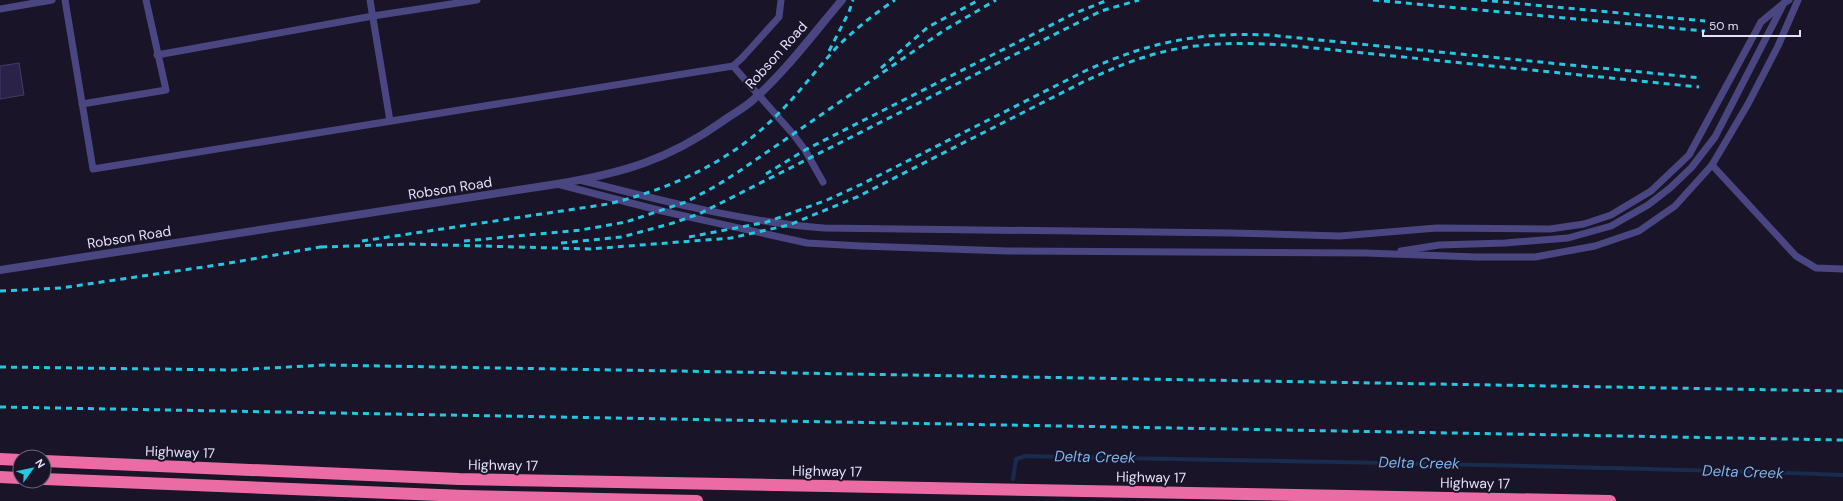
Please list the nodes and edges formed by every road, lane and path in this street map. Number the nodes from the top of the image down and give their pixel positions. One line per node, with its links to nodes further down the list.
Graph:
1 (52, 0): 10 (lane)
2 (65, 0): 15 (lane)
3 (146, 0): 12 (lane)
4 (370, 0): 11 (lane)
5 (477, 0): 11 (lane)
6 (781, 0): 13 (lane)
7 (842, 0): 14 (street, Robson Road)
8 (1798, 0): 17 (lane)
9 (1786, 2): 18 (lane); 21 (lane)
10 (0, 9)
11 (372, 16): 12 (lane); 16 (lane)
12 (157, 54): 15 (lane)
13 (732, 66): 14 (lane); 16 (lane)
14 (758, 96): 18 (street, Robson Road); 19 (lane)
15 (82, 104): 16 (lane)
16 (390, 121)
17 (1712, 165): 21 (lane); 22 (lane)
18 (580, 180): 20 (street, Robson Road)
19 (823, 182)
20 (557, 184): 21 (lane); 23 (street, Robson Road)
21 (1388, 254)
22 (1843, 269)
23 (0, 270)
24 (0, 459): 25 (highway)
25 (12, 460)
26 (52, 461): 32 (highway, Highway 17)
27 (0, 477): 28 (highway)
28 (12, 478)
29 (52, 479): 30 (highway)
30 (469, 499): 31 (highway)
31 (697, 501)
32 (1610, 501)

